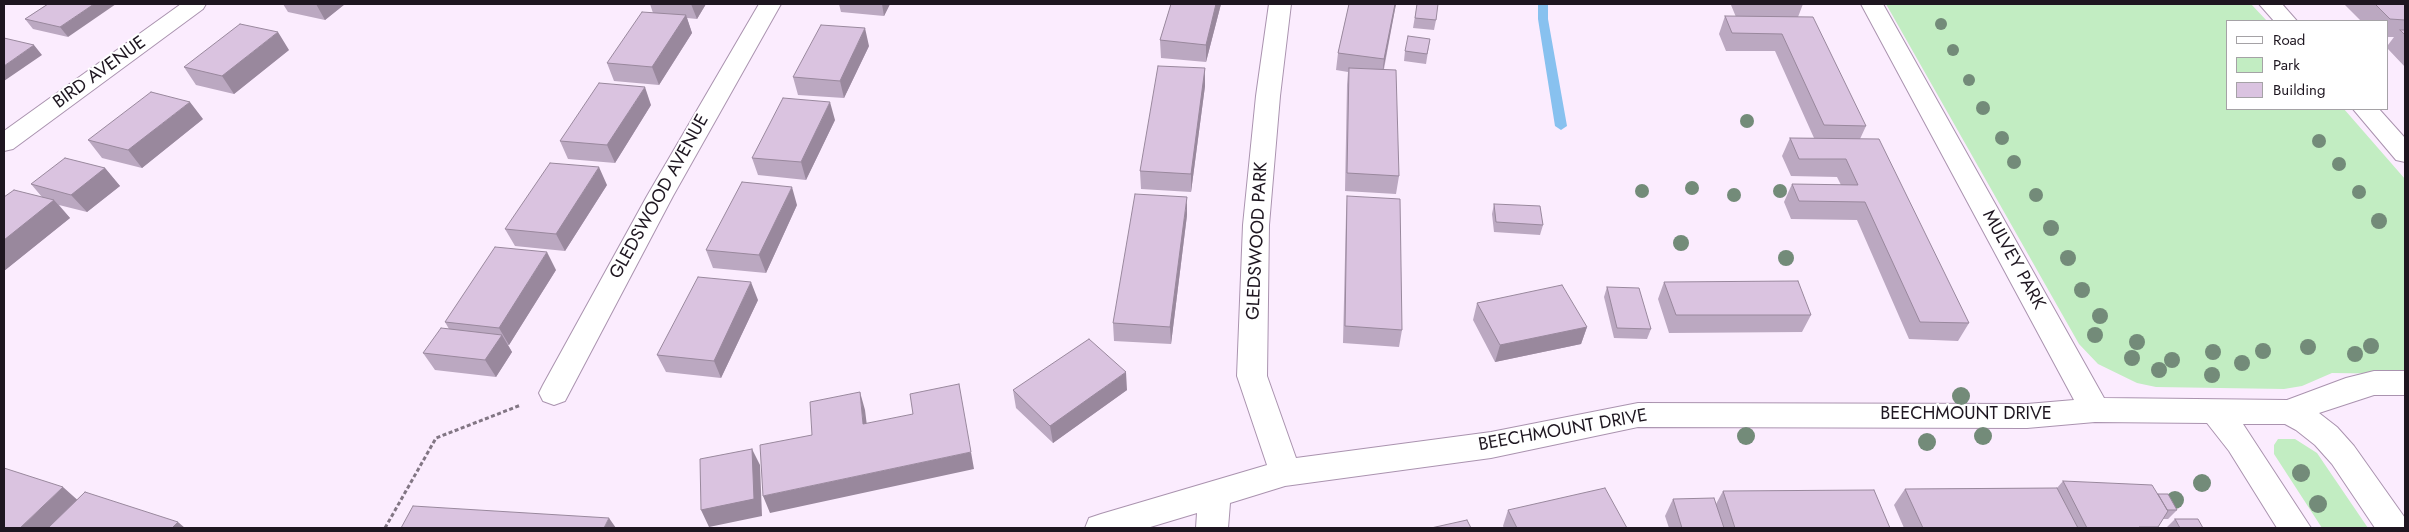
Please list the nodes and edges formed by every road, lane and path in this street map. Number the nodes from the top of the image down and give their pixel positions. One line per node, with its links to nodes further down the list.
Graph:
1 (195, 4): 8 (street, BIRD AVENUE)
2 (770, 4): 11 (street, GLEDSWOOD AVENUE)
3 (1280, 4): 15 (street, GLEDSWOOD PARK)
4 (1872, 4): 12 (street, MULVEY PARK)
5 (2270, 4): 6 (street)
6 (2285, 20)
7 (2366, 110): 9 (street)
8 (4, 143)
9 (2405, 154)
10 (2405, 383): 14 (street)
11 (554, 393): 17 (path)
12 (2094, 410): 13 (street); 15 (street, BEECHMOUNT DRIVE)
13 (2216, 412): 14 (street); 20 (street)
14 (2288, 412): 21 (street)
15 (1285, 474): 16 (street, BEECHMOUNT DRIVE)
16 (1215, 494): 18 (street, BEECHMOUNT DRIVE); 19 (street)
17 (385, 528)
18 (1101, 528)
19 (1212, 528)
20 (2295, 528)
21 (2393, 528)

